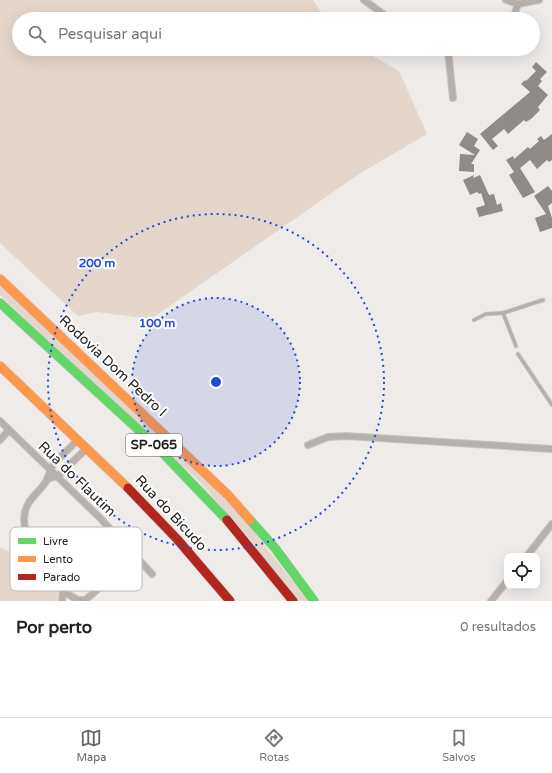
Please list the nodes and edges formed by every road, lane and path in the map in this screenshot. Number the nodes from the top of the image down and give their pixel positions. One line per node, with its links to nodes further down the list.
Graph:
1 (364, 0): 5 (street)
2 (506, 0): 4 (street)
3 (539, 0): 4 (street)
4 (518, 4): 6 (street)
5 (380, 12)
6 (515, 12)
7 (447, 56): 8 (street)
8 (453, 98)
9 (0, 278): 43 (main road, Rodovia Dom Pedro I / SP-065)
10 (543, 300): 13 (lane)
11 (0, 303): 16 (main road, Rodovia Dom Pedro I / SP-065)
12 (0, 310): 16 (main road)
13 (503, 312): 14 (lane); 15 (lane)
14 (474, 320)
15 (516, 346)
16 (50, 348): 42 (main road, Rodovia Dom Pedro I / SP-065)
17 (518, 354): 19 (lane)
18 (0, 366): 23 (main road, Rua do Bicudo)
19 (552, 405)
20 (0, 421): 21 (street, Rua do Flautim)
21 (9, 430): 22 (street); 27 (street, Rua do Flautim)
22 (0, 440)
23 (78, 440): 25 (main road, Rua do Bicudo); 27 (street)
24 (308, 445): 26 (street)
25 (87, 448): 28 (street); 41 (main road, Rua do Bicudo)
26 (552, 449)
27 (50, 469): 28 (street, Rua do Flautim); 29 (street)
28 (58, 476): 29 (street); 32 (street, Rua do Flautim)
29 (47, 480): 31 (street)
30 (552, 524): 33 (street)
31 (25, 527)
32 (107, 527)
33 (529, 553)
34 (142, 563): 35 (street, Rua do Flautim)
35 (152, 574)
36 (504, 585): 44 (street)
37 (96, 591): 39 (street)
38 (64, 592): 39 (street); 40 (street)
39 (85, 600)
40 (62, 601)
41 (230, 601)
42 (293, 601)
43 (314, 601)
44 (490, 601)

